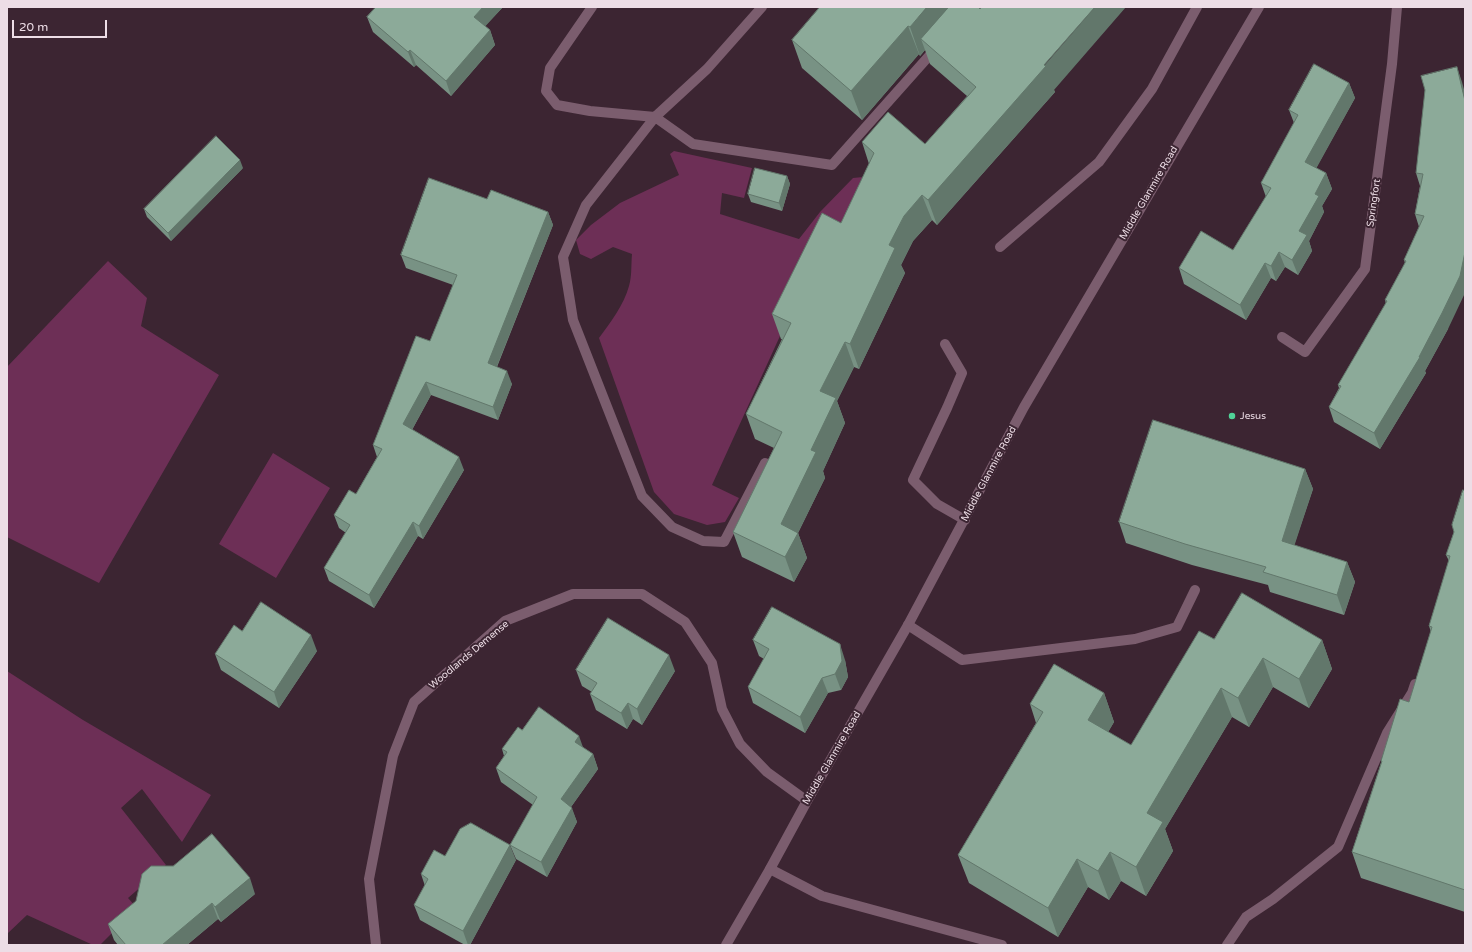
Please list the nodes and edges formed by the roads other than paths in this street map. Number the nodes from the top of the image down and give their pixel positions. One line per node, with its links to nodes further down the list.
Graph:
1 (592, 7): 7 (street)
2 (762, 7): 7 (street)
3 (1197, 7): 8 (street)
4 (1259, 7): 12 (street, Middle Glanmire Road)
5 (1397, 7): 9 (street, Springfort)
6 (941, 42): 7 (street)
7 (655, 117): 11 (street)
8 (1000, 247)
9 (1282, 337)
10 (945, 344): 12 (street)
11 (765, 463)
12 (964, 520): 14 (street, Middle Glanmire Road)
13 (1195, 590): 14 (street)
14 (908, 626): 16 (street, Middle Glanmire Road)
15 (1420, 671): 21 (street)
16 (807, 801): 17 (street, Middle Glanmire Road); 18 (street, Woodlands Demense)
17 (770, 869): 19 (street, Middle Glanmire Road); 20 (street)
18 (376, 945)
19 (726, 945)
20 (1002, 945)
21 (1227, 945)

